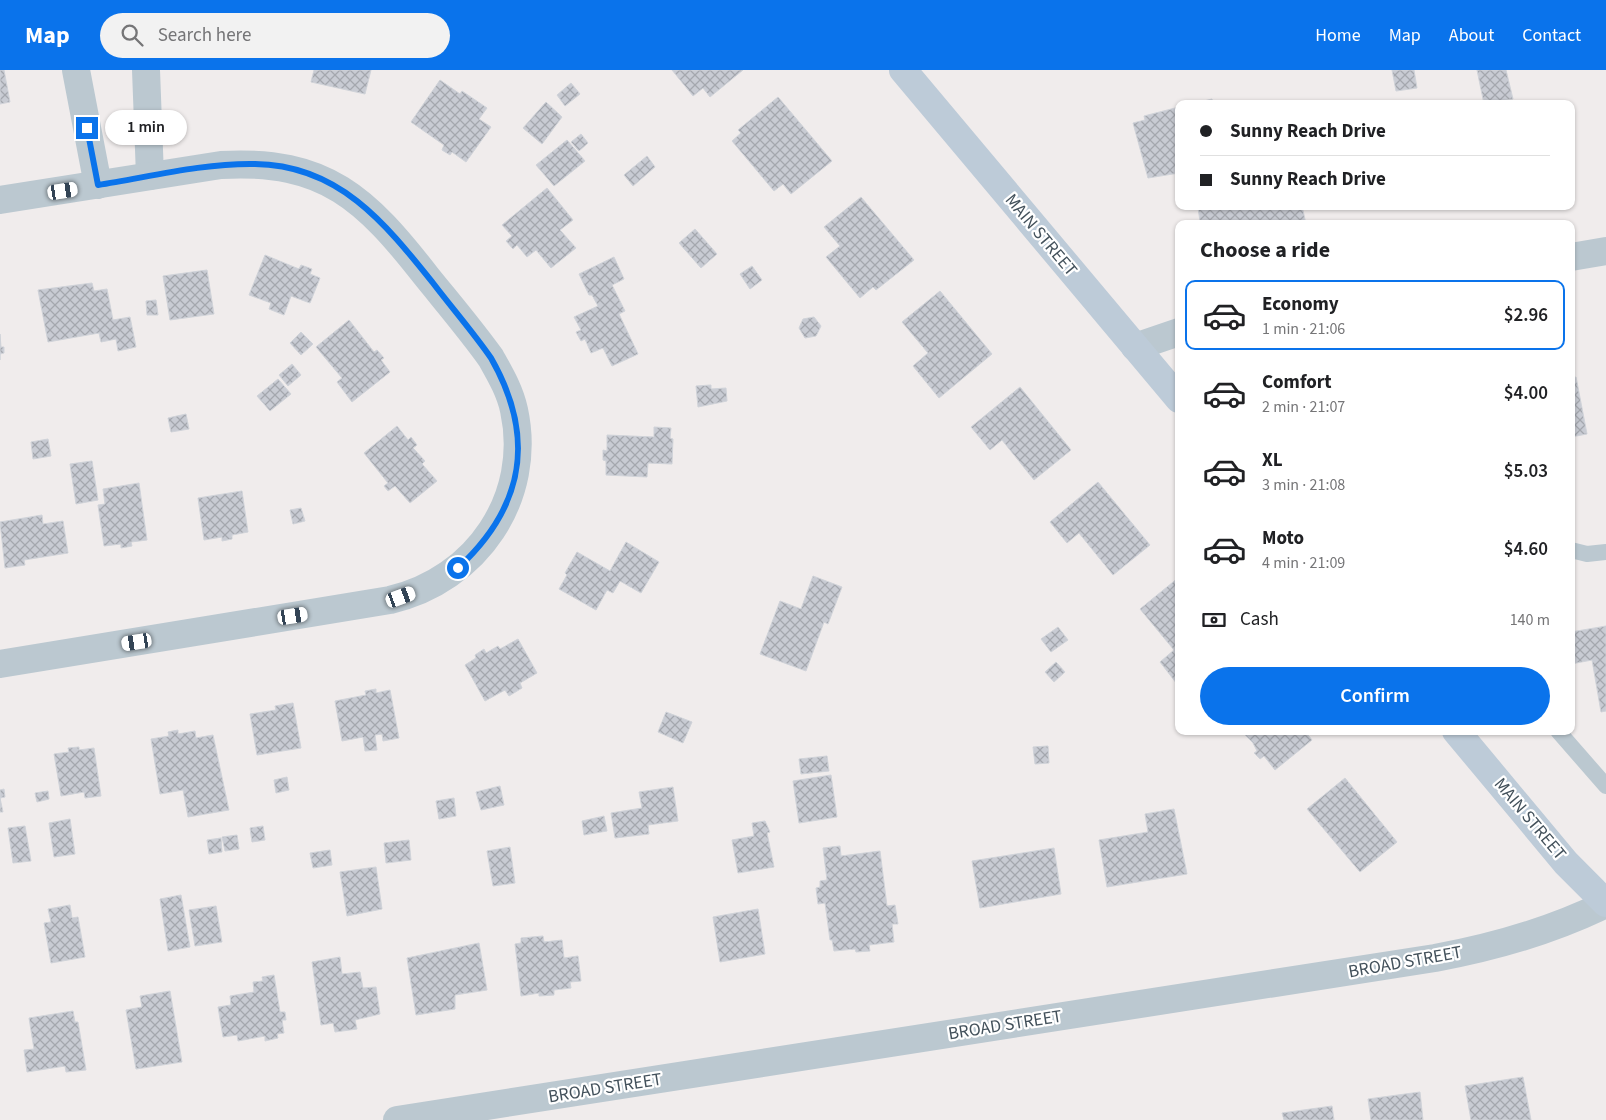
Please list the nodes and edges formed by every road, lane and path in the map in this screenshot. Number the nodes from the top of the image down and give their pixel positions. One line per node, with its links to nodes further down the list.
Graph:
1 (76, 70): 5 (street)
2 (146, 70): 4 (street)
3 (903, 70): 10 (main road, MAIN STREET)
4 (150, 176): 5 (street); 14 (street)
5 (98, 185): 6 (street)
6 (0, 200)
7 (1606, 251): 8 (street)
8 (1575, 256)
9 (1175, 333): 10 (street)
10 (1135, 347): 11 (main road, MAIN STREET)
11 (1175, 394)
12 (1575, 551): 13 (lane)
13 (1606, 552)
14 (0, 664)
15 (1459, 735): 18 (main road, MAIN STREET)
16 (1561, 735): 17 (lane)
17 (1606, 786)
18 (1606, 903): 19 (street, BROAD STREET)
19 (436, 1117): 20 (street, BROAD STREET)
20 (397, 1120)

